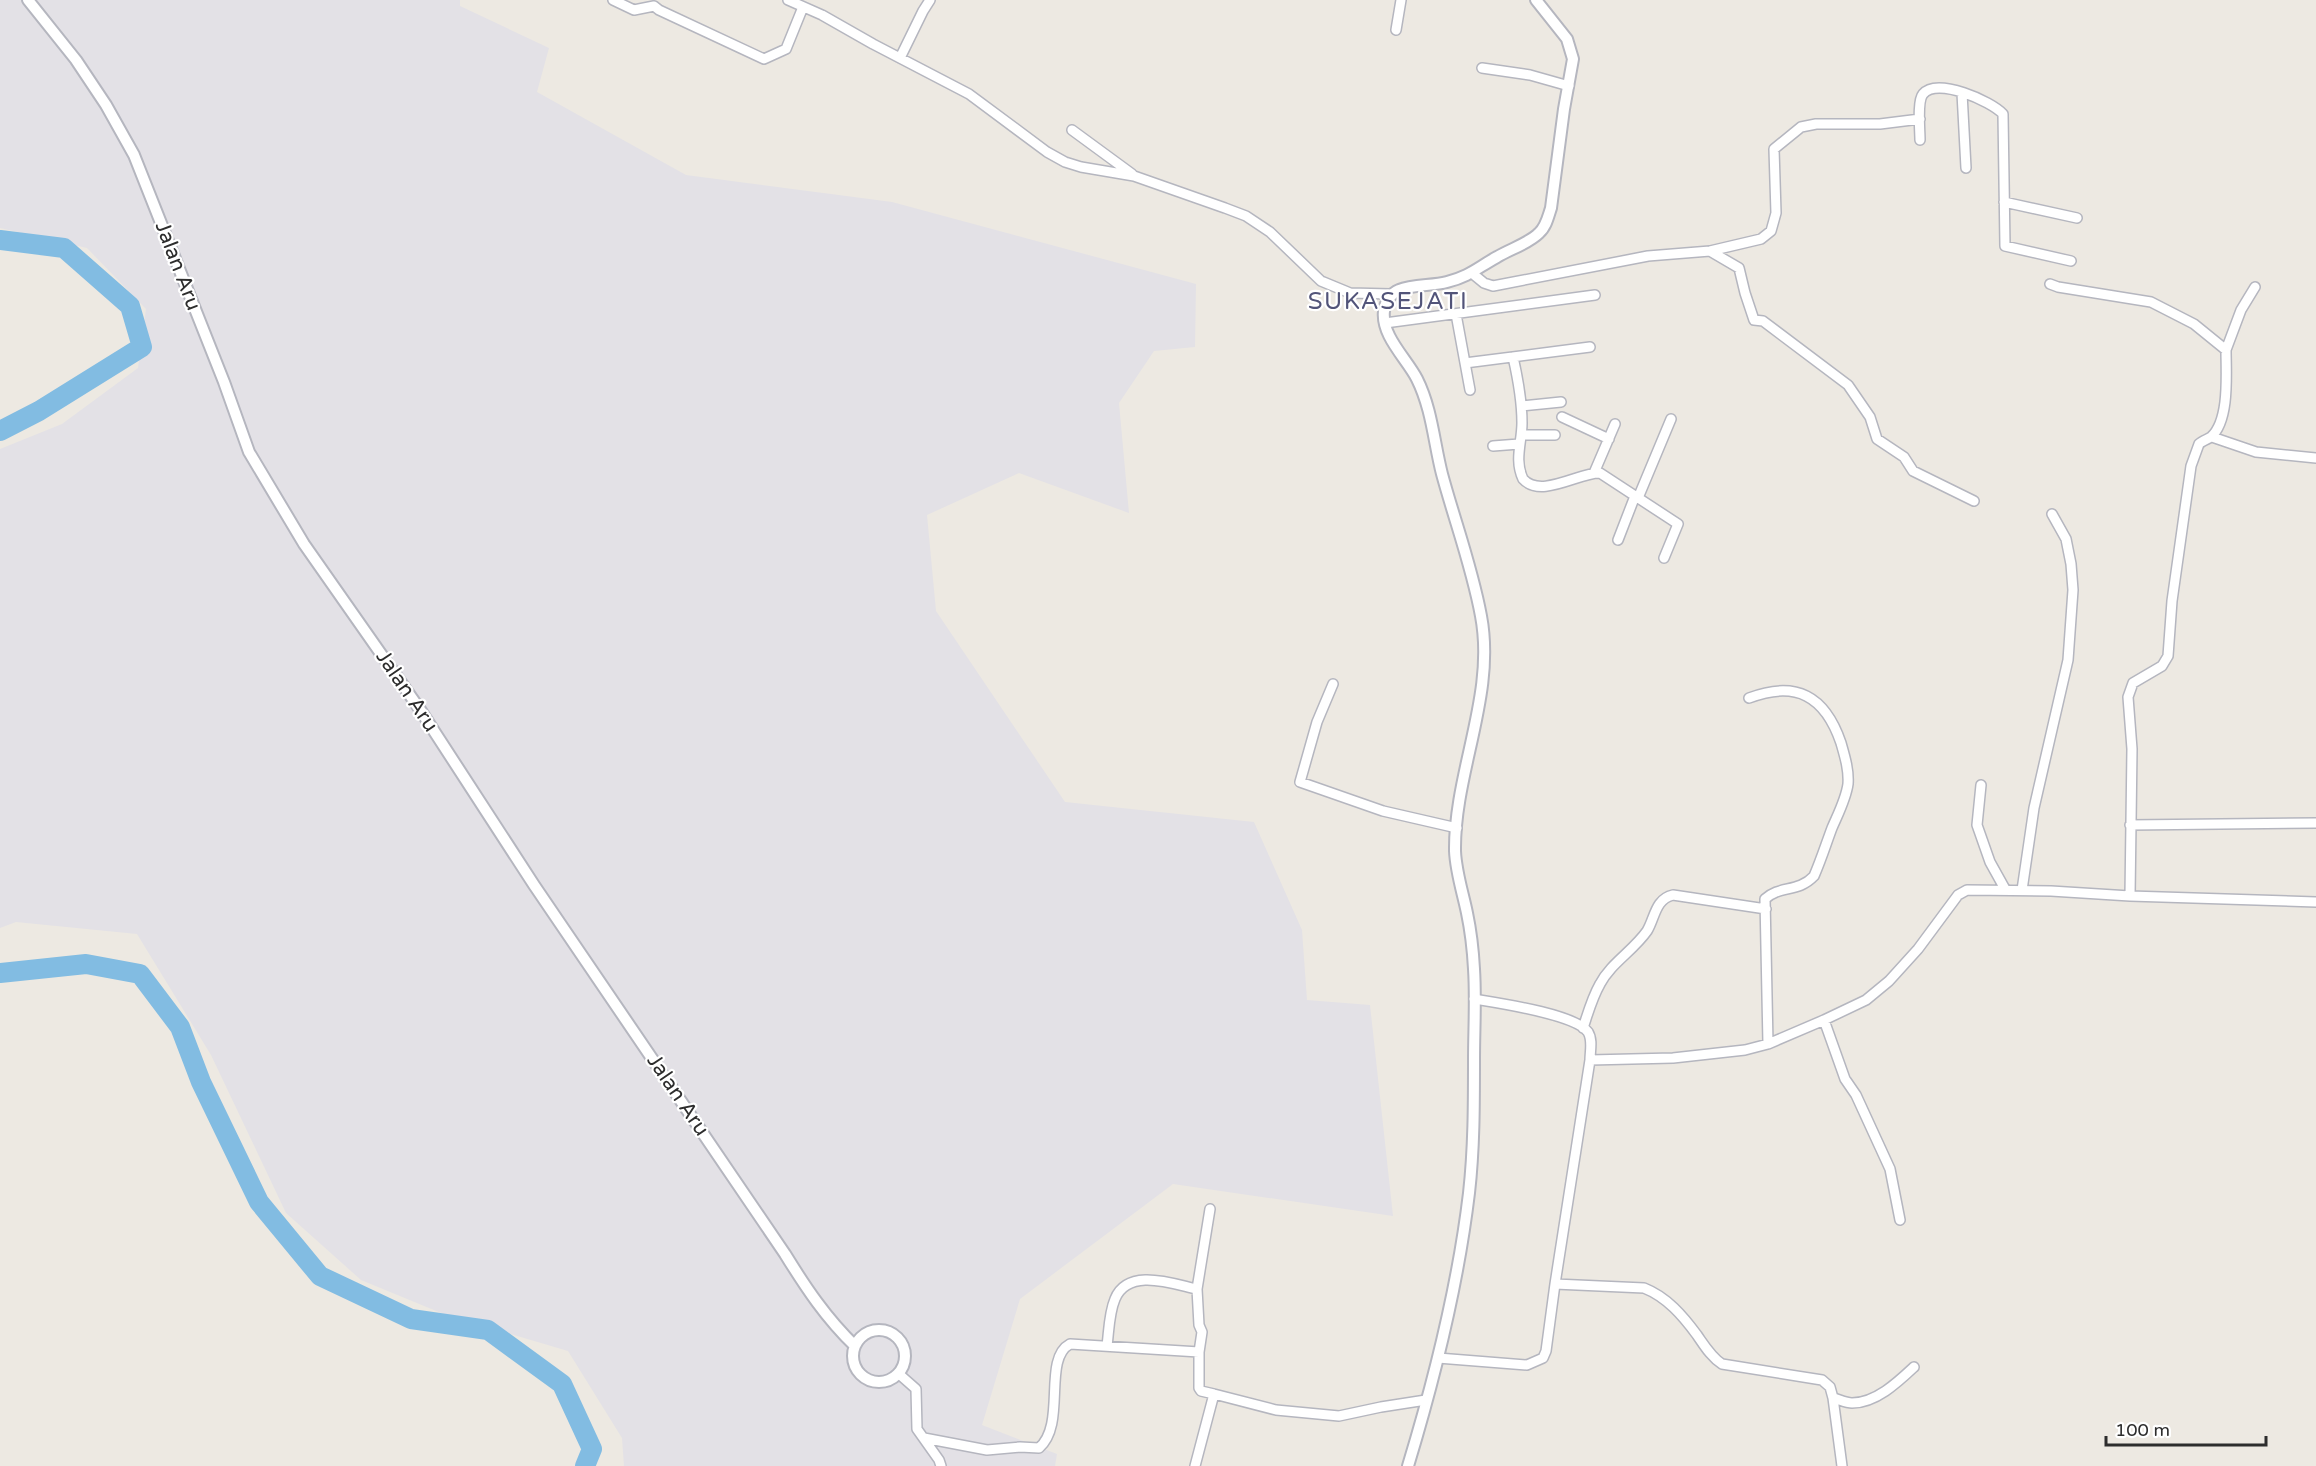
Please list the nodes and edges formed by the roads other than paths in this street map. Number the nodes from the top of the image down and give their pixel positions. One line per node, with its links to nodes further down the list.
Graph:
1 (28, 0): 71 (street, Jalan Aru)
2 (613, 0): 7 (street)
3 (788, 0): 7 (street)
4 (930, 0): 9 (street)
5 (1401, 0): 8 (street)
6 (1536, 0): 11 (street)
7 (803, 7): 9 (street)
8 (1396, 30)
9 (900, 58): 17 (street)
10 (1482, 68): 11 (street)
11 (1569, 86): 22 (street)
12 (1962, 93): 13 (street); 16 (street); 18 (street)
13 (1920, 119): 15 (street); 20 (street)
14 (1072, 130): 17 (street)
15 (1920, 140)
16 (1966, 168)
17 (1134, 176): 25 (street)
18 (2004, 202): 19 (street); 21 (street)
19 (2077, 218)
20 (1710, 251): 22 (street); 47 (street)
21 (2071, 261)
22 (1473, 274): 25 (street)
23 (2050, 284): 30 (street)
24 (2255, 287): 30 (street)
25 (1391, 294): 28 (street)
26 (1594, 295): 27 (street)
27 (1456, 314): 28 (street); 32 (street)
28 (1385, 323): 56 (street)
29 (1590, 347): 31 (street)
30 (2226, 350): 40 (street)
31 (1513, 357): 32 (street); 35 (street)
32 (1465, 363): 33 (street)
33 (1470, 390)
34 (1561, 402): 35 (street)
35 (1521, 406): 42 (street)
36 (1562, 417): 41 (street)
37 (1671, 419): 46 (street)
38 (1615, 424): 41 (street)
39 (1555, 435): 42 (street)
40 (2212, 436): 44 (street); 55 (street)
41 (1609, 439): 45 (street)
42 (1521, 440): 43 (street); 45 (street)
43 (1493, 446)
44 (2316, 458)
45 (1594, 473): 46 (street)
46 (1637, 497): 49 (street); 50 (street)
47 (1974, 501)
48 (2052, 514): 58 (street)
49 (1618, 540)
50 (1664, 558)
51 (1333, 684): 56 (street)
52 (1749, 698): 61 (street)
53 (1981, 785): 57 (street)
54 (2316, 823): 55 (street)
55 (2130, 825): 59 (street)
56 (1457, 828): 62 (street)
57 (2005, 889): 58 (street); 63 (street)
58 (2022, 890): 59 (street)
59 (2130, 896): 60 (street)
60 (2316, 902)
61 (1766, 909): 64 (street); 65 (street)
62 (1474, 999): 64 (street); 74 (street)
63 (1824, 1020): 65 (street); 68 (street)
64 (1583, 1028): 66 (street)
65 (1768, 1044): 66 (street)
66 (1590, 1060): 69 (street)
67 (1210, 1209): 70 (street)
68 (1900, 1220)
69 (1554, 1284): 74 (street); 78 (street)
70 (1197, 1289): 72 (street); 73 (street)
71 (855, 1346): 76 (street); 76 (street)
72 (1107, 1346): 73 (street); 80 (street)
73 (1199, 1352): 77 (street)
74 (1438, 1358): 79 (street)
75 (1914, 1367): 78 (street)
76 (899, 1374): 80 (street)
77 (1214, 1394): 79 (street); 82 (street)
78 (1833, 1398): 84 (street)
79 (1426, 1400): 83 (street)
80 (924, 1438): 81 (street)
81 (941, 1466)
82 (1195, 1466)
83 (1408, 1466)
84 (1842, 1466)

